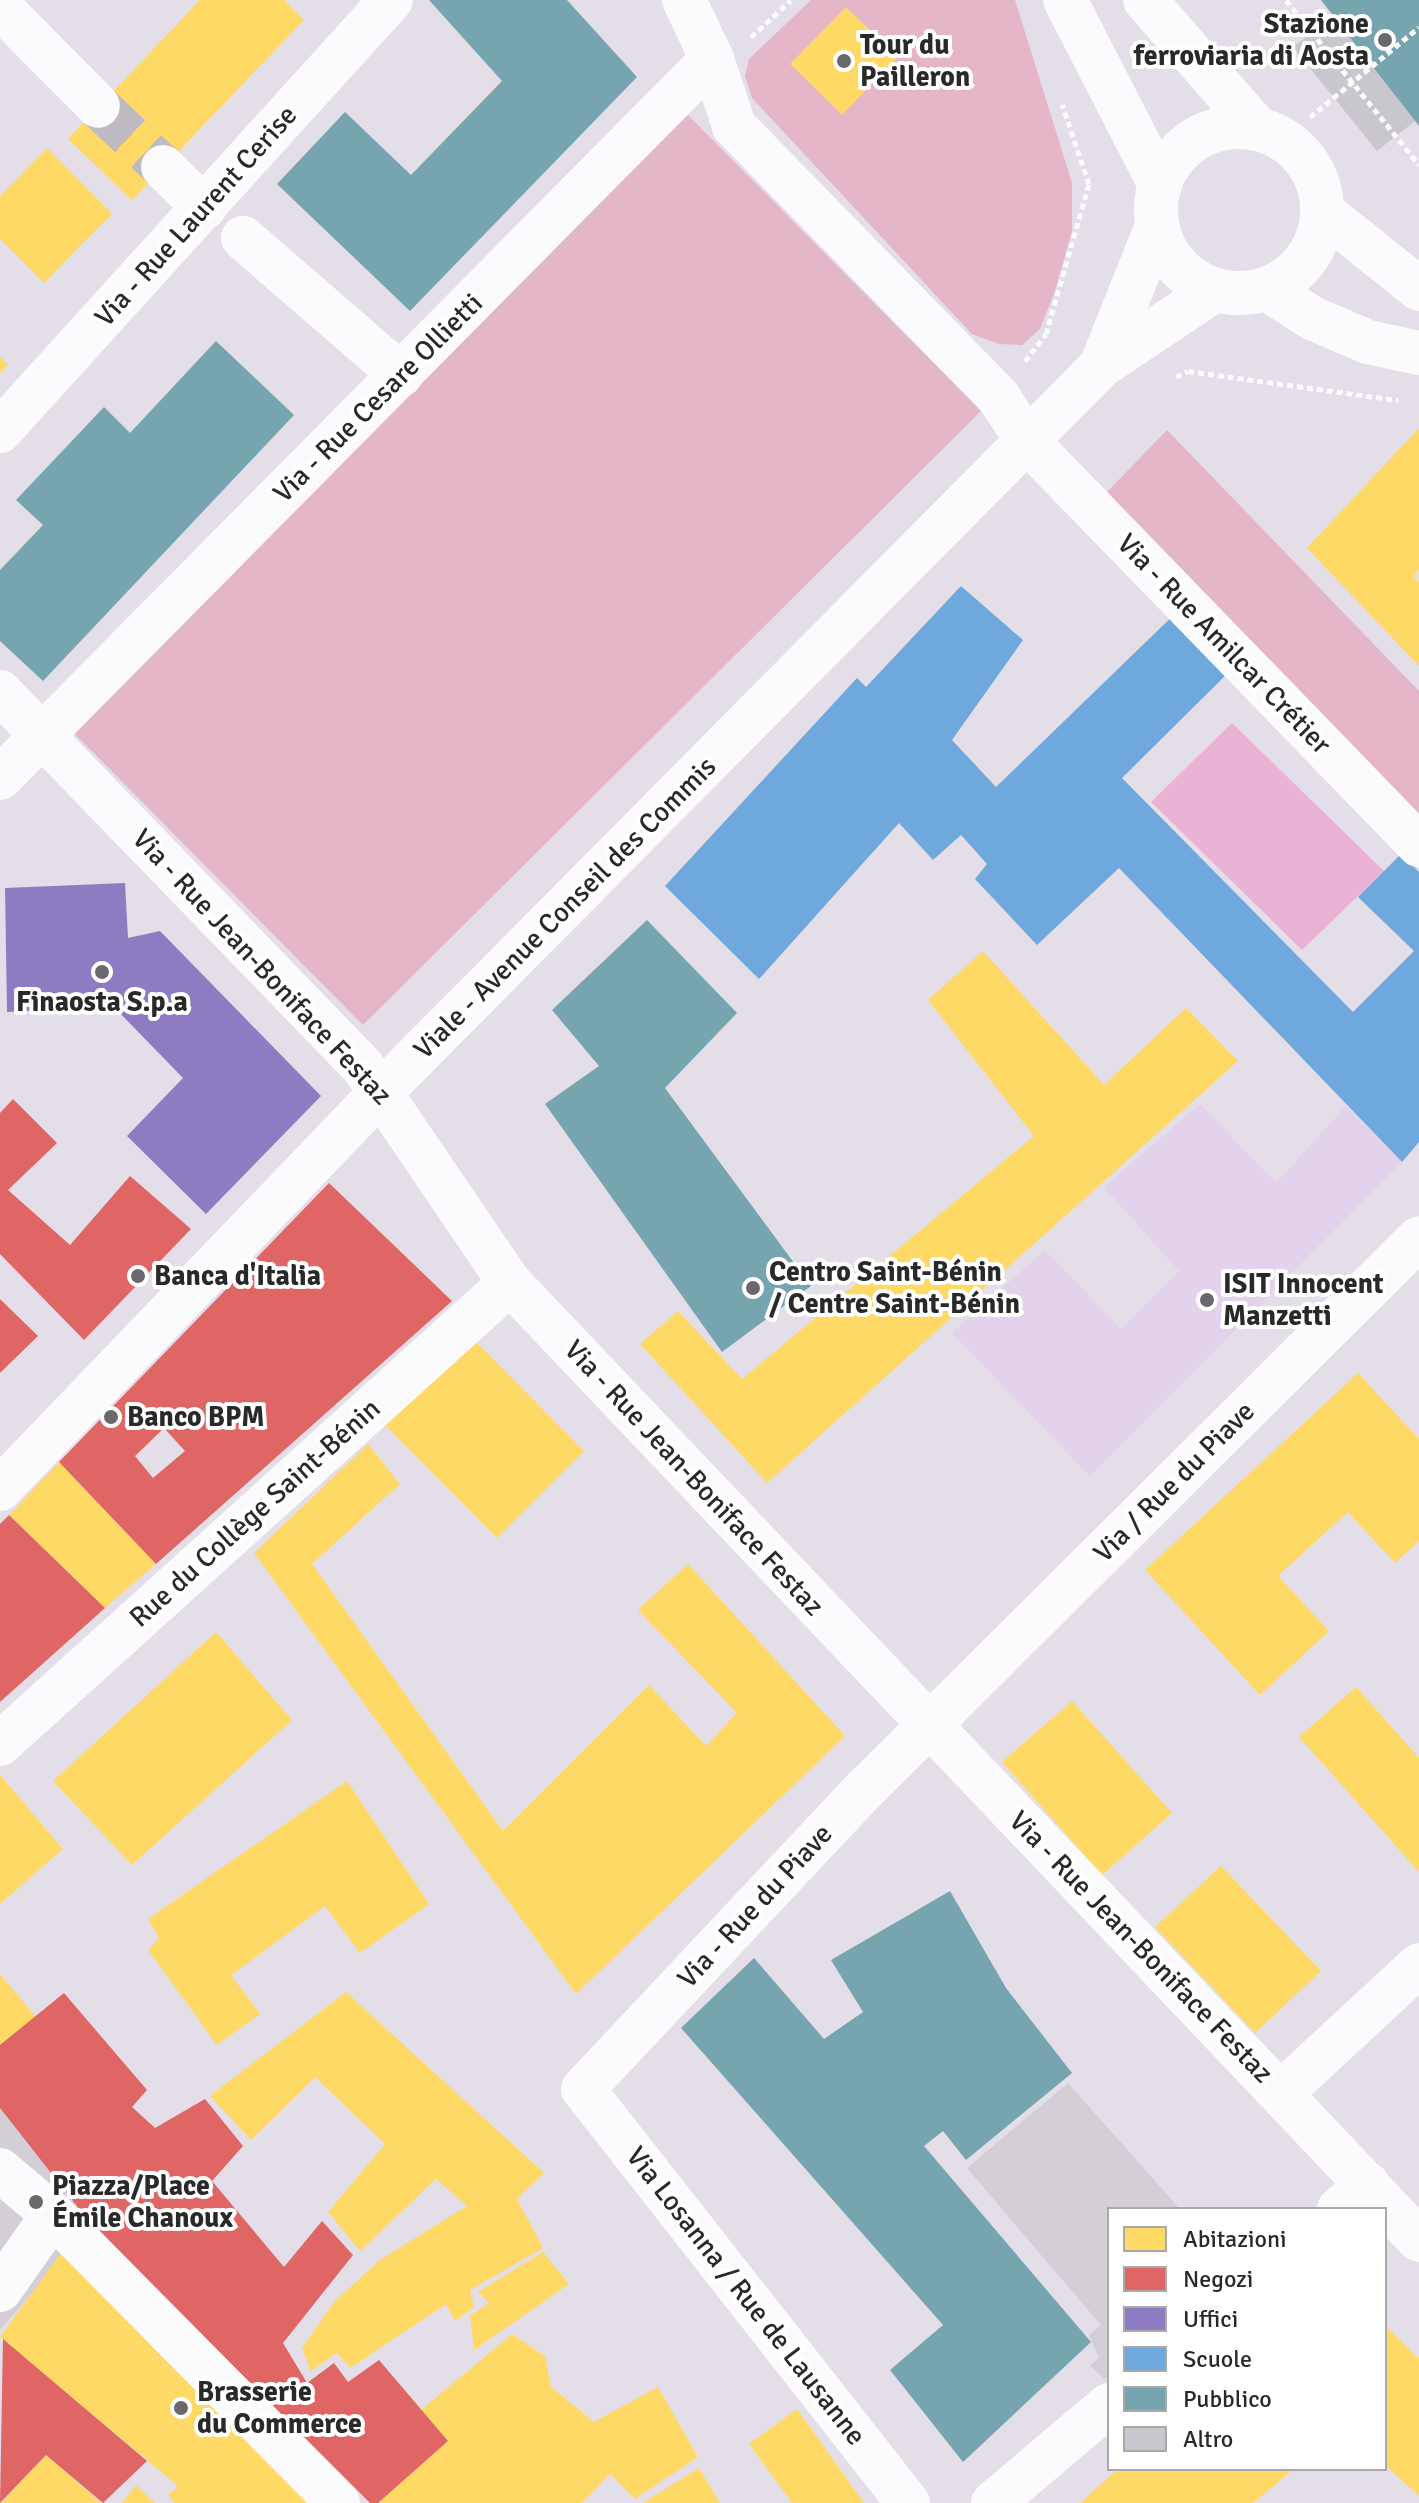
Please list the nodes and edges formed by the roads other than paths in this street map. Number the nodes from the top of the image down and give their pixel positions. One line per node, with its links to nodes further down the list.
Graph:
1 (391, 0): 11 (street, Via - Rue Laurent Cerise)
2 (684, 0): 6 (street, Via - Rue Amilcar Crétier)
3 (1065, 0): 10 (street)
4 (1145, 0): 8 (street)
5 (0, 7): 7 (street)
6 (712, 59): 19 (street, Via - Rue Cesare Ollietti); 21 (street, Via - Rue Amilcar Crétier)
7 (89, 97)
8 (1257, 128): 10 (street); 12 (street)
9 (163, 167): 11 (street)
10 (1159, 205): 16 (street); 18 (street)
11 (204, 208): 20 (street, Via - Rue Laurent Cerise)
12 (1323, 212): 14 (street); 15 (street)
13 (243, 238): 19 (street)
14 (1267, 289): 16 (street); 17 (street)
15 (1419, 289)
16 (1215, 290): 18 (street)
17 (1419, 353)
18 (1101, 366): 21 (street, Viale - Avenue Conseil des Commis)
19 (401, 375): 23 (street, Via - Rue Cesare Ollietti)
20 (0, 431)
21 (1028, 442): 25 (street, Via - Rue Amilcar Crétier); 26 (street, Viale - Avenue Conseil des Commis)
22 (0, 692): 23 (street, Via - Rue Jean-Boniface Festaz)
23 (40, 734): 24 (street, Via - Rue Cesare Ollietti); 26 (street, Via - Rue Jean-Boniface Festaz)
24 (0, 778)
25 (1419, 845)
26 (383, 1090): 28 (street, Via - Rue Jean-Boniface Festaz); 29 (street, Viale - Avenue Conseil des Commis)
27 (1419, 1238): 30 (street, Via / Rue du Piave)
28 (510, 1283): 30 (street, Via - Rue Jean-Boniface Festaz); 31 (street, Rue du Collège Saint-Bénin)
29 (0, 1489)
30 (930, 1727): 33 (street, Via - Rue du Piave); 34 (street, Via - Rue Jean-Boniface Festaz)
31 (0, 1744)
32 (1419, 1965): 34 (street)
33 (583, 2089): 43 (street, Via Losanna / Rue de Lausanne)
34 (1281, 2093): 36 (street, Via - Rue Jean-Boniface Festaz)
35 (0, 2170): 37 (street)
36 (1353, 2196)
37 (53, 2215): 40 (street); 42 (street)
38 (1387, 2219): 39 (street, Via - Rue Jean-Boniface Festaz)
39 (1419, 2240)
40 (0, 2290)
41 (1105, 2398): 44 (street)
42 (338, 2503)
43 (908, 2503)
44 (993, 2503)

